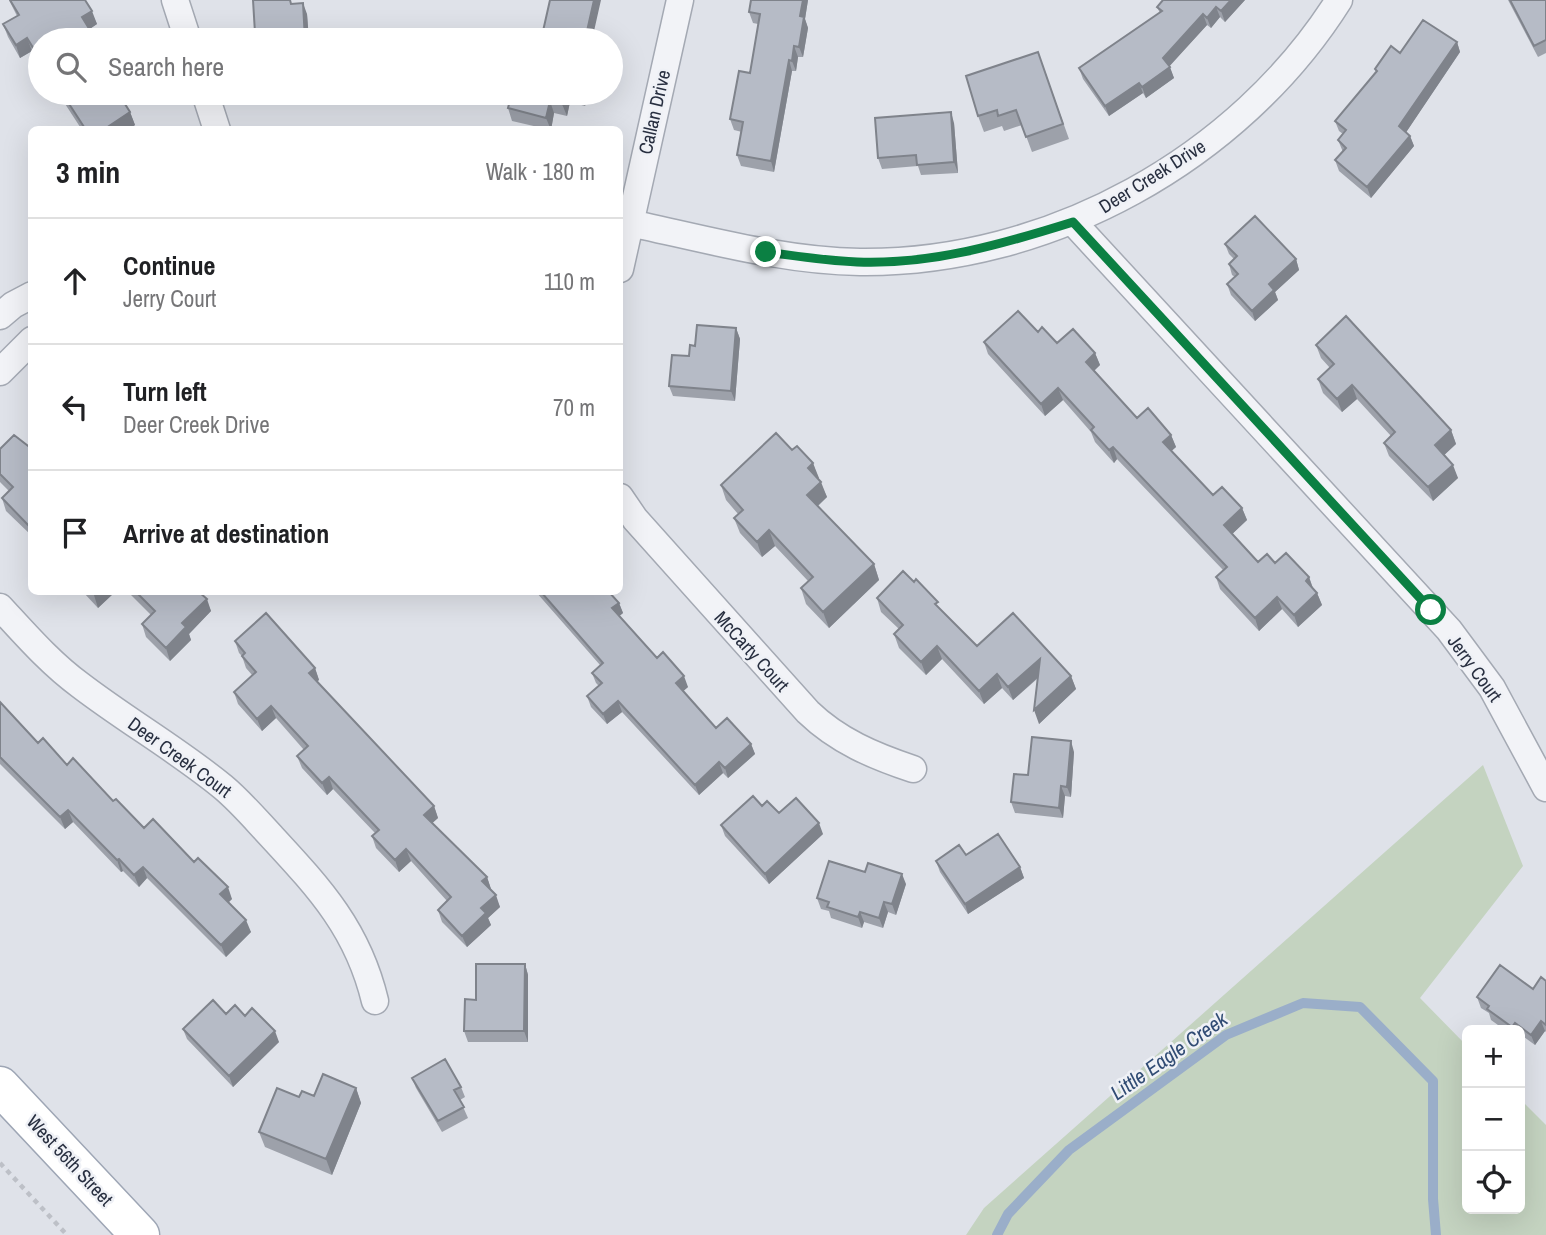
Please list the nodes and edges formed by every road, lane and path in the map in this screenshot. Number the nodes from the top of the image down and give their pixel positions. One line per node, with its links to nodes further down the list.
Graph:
1 (175, 0): 4 (street)
2 (680, 0): 7 (street, Callan Drive)
3 (1339, 0): 8 (street, Deer Creek Drive)
4 (184, 28)
5 (209, 105): 6 (street)
6 (216, 126)
7 (624, 222): 8 (street, Deer Creek Drive)
8 (1073, 222): 16 (street, Jerry Court)
9 (28, 297): 10 (street)
10 (0, 316)
11 (28, 344): 12 (street)
12 (0, 372)
13 (623, 501): 15 (street, McCarty Court)
14 (0, 607): 17 (street, Deer Creek Court)
15 (913, 769)
16 (1546, 788)
17 (376, 1001)
18 (0, 1086): 21 (main road, West 56th Street)
19 (0, 1163): 20 (path)
20 (67, 1235)
21 (140, 1235)

